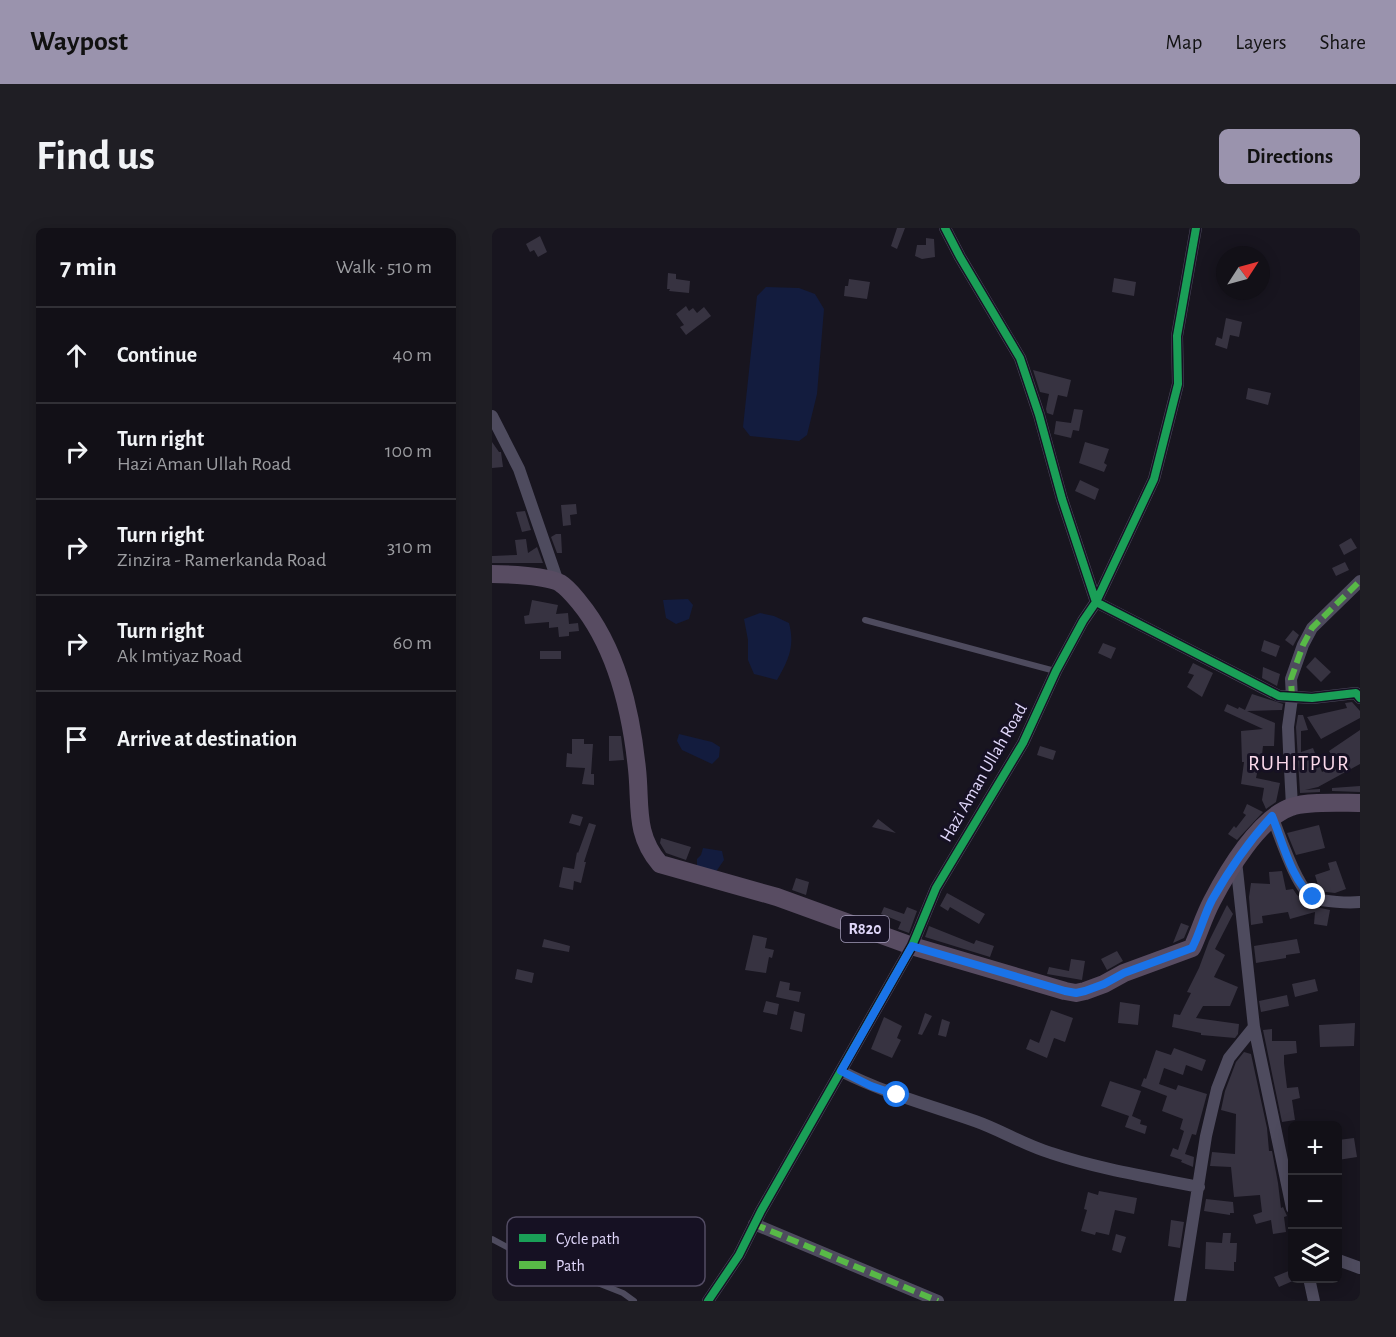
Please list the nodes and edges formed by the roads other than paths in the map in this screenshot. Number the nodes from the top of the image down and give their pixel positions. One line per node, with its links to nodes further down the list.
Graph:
1 (945, 228): 7 (street)
2 (1196, 228): 7 (street, Hazi Aman Ullah Road)
3 (492, 416): 6 (street)
4 (492, 573): 6 (main road)
5 (1360, 580): 10 (street)
6 (558, 582): 17 (main road, R820)
7 (1096, 602): 9 (street, Hazi Aman Ullah Road); 10 (street)
8 (865, 620): 9 (lane)
9 (1056, 671): 17 (street, Hazi Aman Ullah Road)
10 (1292, 698): 11 (street); 13 (street)
11 (1360, 698)
12 (1360, 803): 13 (main road, R820)
13 (1292, 806): 14 (main road, R820)
14 (1272, 816): 15 (main road, R820); 16 (street)
15 (1236, 861): 17 (main road, R820); 18 (street)
16 (1360, 902)
17 (912, 946): 19 (street, Hazi Aman Ullah Road)
18 (1254, 1027): 20 (street); 21 (street)
19 (841, 1071): 21 (street); 22 (street, Hazi Aman Ullah Road)
20 (1288, 1185)
21 (1199, 1187): 32 (street)
22 (754, 1224): 30 (street, Hazi Aman Ullah Road); 31 (street)
23 (492, 1239): 24 (lane)
24 (507, 1247)
25 (1342, 1261): 26 (street)
26 (1360, 1268)
27 (1310, 1283): 33 (street)
28 (605, 1286): 29 (lane)
29 (634, 1301)
30 (708, 1301)
31 (938, 1301)
32 (1180, 1301)
33 (1314, 1301)

